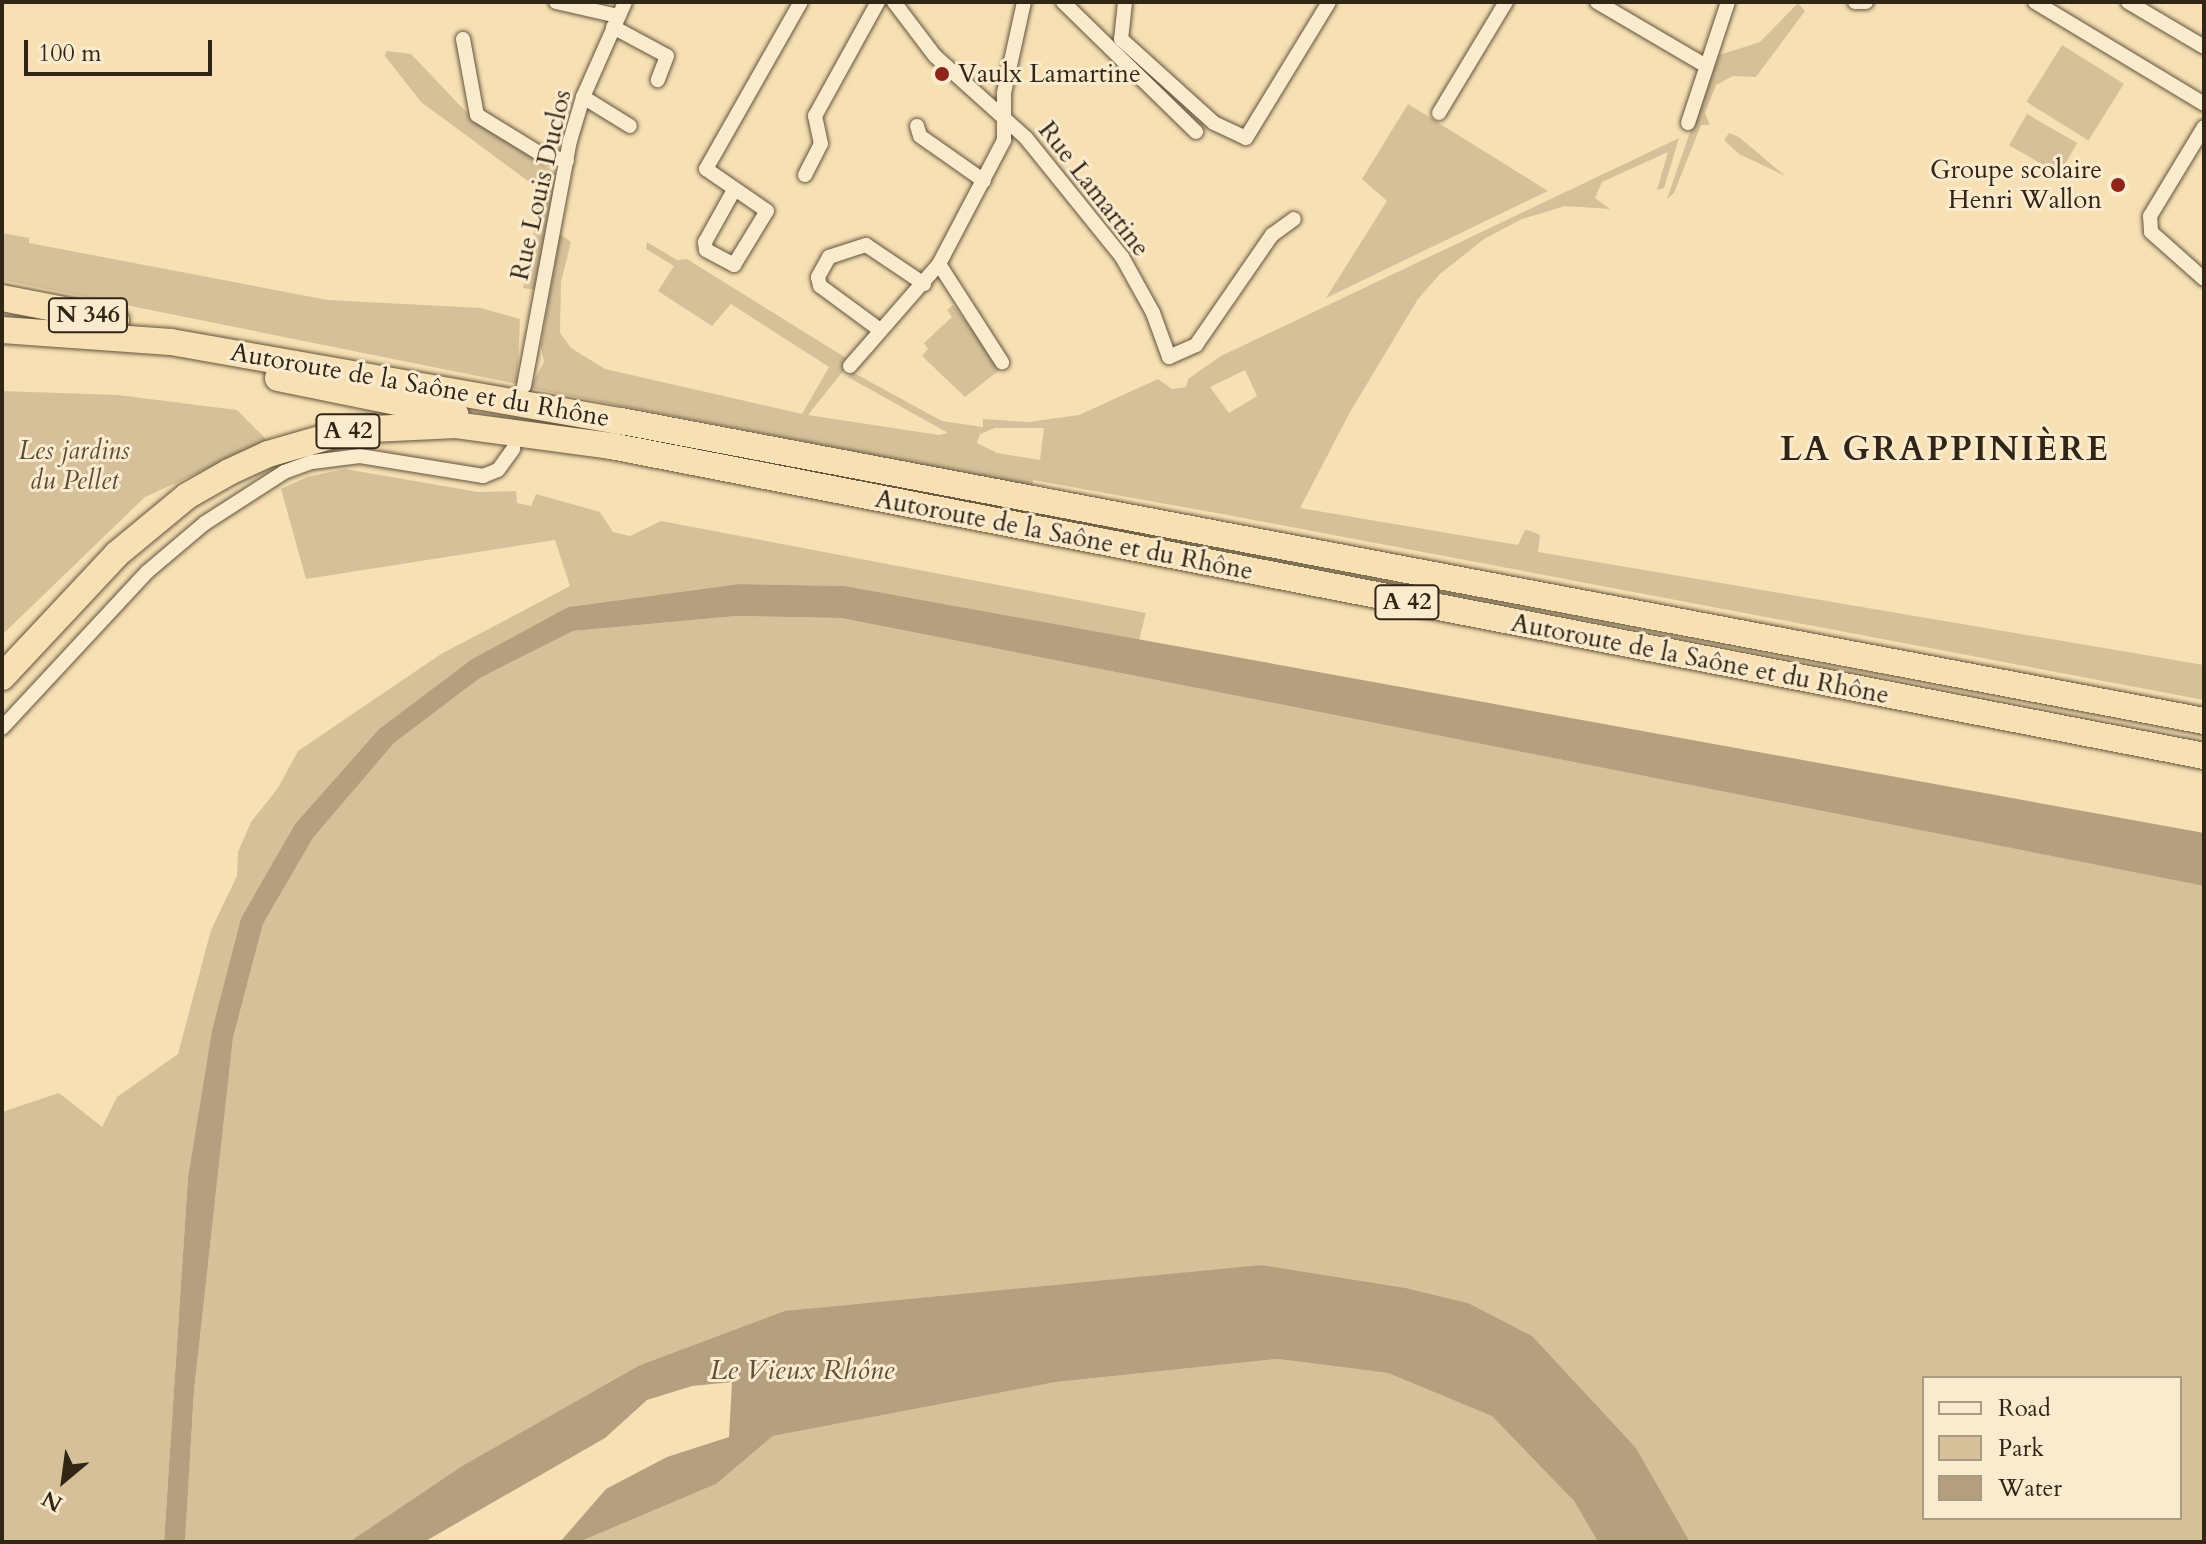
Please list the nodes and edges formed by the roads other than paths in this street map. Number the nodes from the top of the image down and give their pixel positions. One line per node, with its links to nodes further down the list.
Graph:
1 (556, 2): 18 (street)
2 (625, 2): 18 (street, Rue Louis Duclos)
3 (801, 2): 35 (street)
4 (878, 2): 33 (street)
5 (894, 2): 26 (street, Rue Lamartine)
6 (1024, 2): 26 (street)
7 (1063, 2): 31 (street)
8 (1125, 2): 9 (street)
9 (1329, 2)
10 (1506, 2): 25 (street)
11 (1597, 2): 21 (street)
12 (1728, 2): 21 (street)
13 (1855, 2): 14 (street)
14 (1866, 2)
15 (2035, 2): 24 (street)
16 (2128, 2): 17 (street)
17 (2149, 7): 20 (street)
18 (615, 22): 22 (street); 23 (street, Rue Louis Duclos)
19 (463, 39): 32 (street)
20 (2204, 47)
21 (1706, 66): 27 (street)
22 (658, 80)
23 (583, 97): 28 (street); 32 (street, Rue Louis Duclos)
24 (2204, 104)
25 (1439, 113)
26 (1004, 119): 34 (street); 36 (street, Rue Lamartine)
27 (1688, 123)
28 (630, 126)
29 (917, 126): 34 (street)
30 (2204, 127): 38 (street)
31 (1196, 132)
32 (567, 161): 47 (street, Rue Louis Duclos)
33 (805, 175)
34 (984, 181): 37 (street)
35 (734, 190): 35 (street)
36 (1294, 219)
37 (939, 264): 39 (street); 45 (street)
38 (2204, 279)
39 (924, 284): 42 (street); 42 (street)
40 (2, 298): 43 (highway, N 346)
41 (2, 330): 43 (highway, Autoroute de la Saône et du Rhône / A 42)
42 (880, 330): 46 (street)
43 (171, 342): 53 (highway, Autoroute de la Saône et du Rhône / A 42)
44 (2, 347): 48 (highway)
45 (1002, 362)
46 (850, 366)
47 (524, 386)
48 (611, 446): 50 (highway, Autoroute de la Saône et du Rhône / A 42); 55 (highway, Autoroute de la Saône et du Rhône / A 42)
49 (513, 449): 54 (street)
50 (117, 554): 51 (highway); 52 (highway, Autoroute de la Saône et du Rhône / A 42)
51 (2, 658)
52 (2, 677)
53 (2204, 721)
54 (2, 728)
55 (2204, 756)

